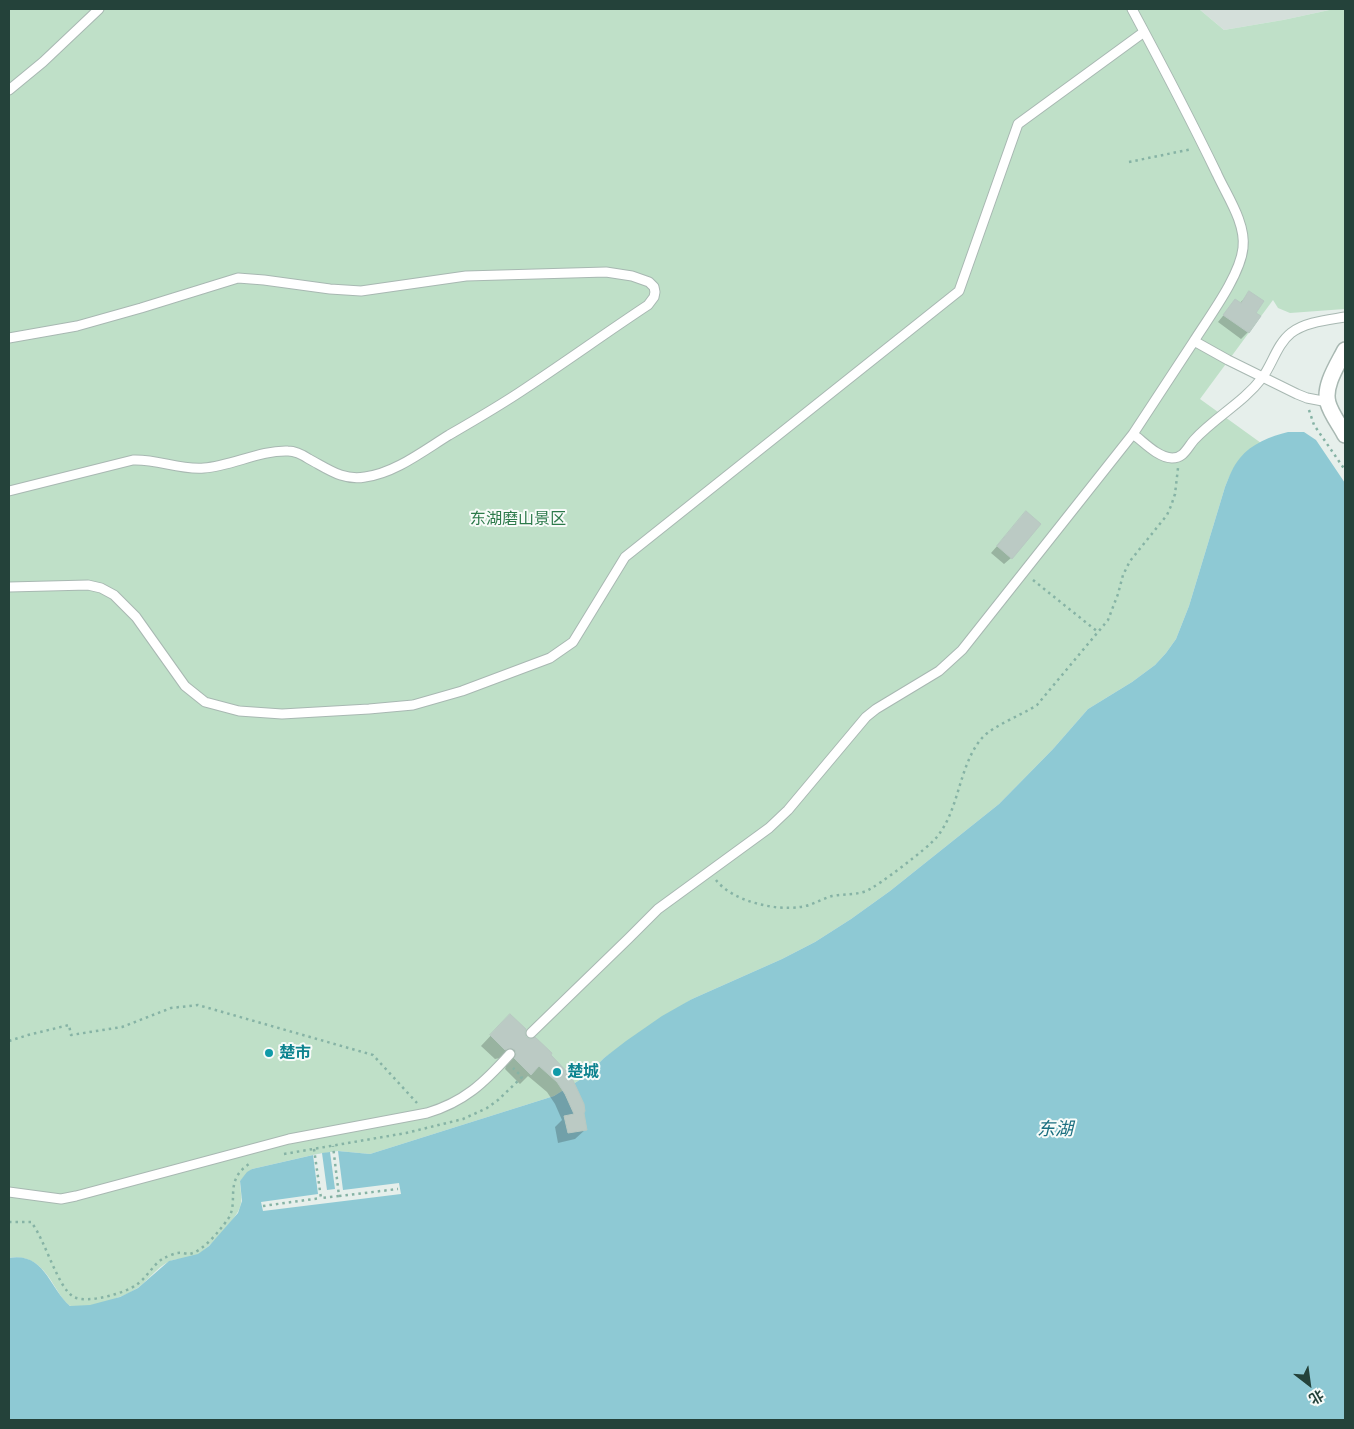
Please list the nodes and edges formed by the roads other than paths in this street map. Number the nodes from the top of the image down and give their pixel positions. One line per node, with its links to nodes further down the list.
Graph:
1 (99, 9): 4 (lane)
2 (1132, 9): 3 (lane)
3 (1144, 32): 7 (lane); 14 (lane)
4 (9, 90)
5 (1345, 317): 9 (lane)
6 (9, 338): 13 (lane)
7 (1194, 341): 9 (lane); 11 (lane)
8 (1345, 350): 10 (street)
9 (1263, 377): 10 (lane); 11 (lane)
10 (1328, 402): 12 (street)
11 (1133, 434): 15 (lane)
12 (1345, 435)
13 (9, 491)
14 (9, 587)
15 (531, 1033)
16 (507, 1057): 17 (lane)
17 (9, 1192)

